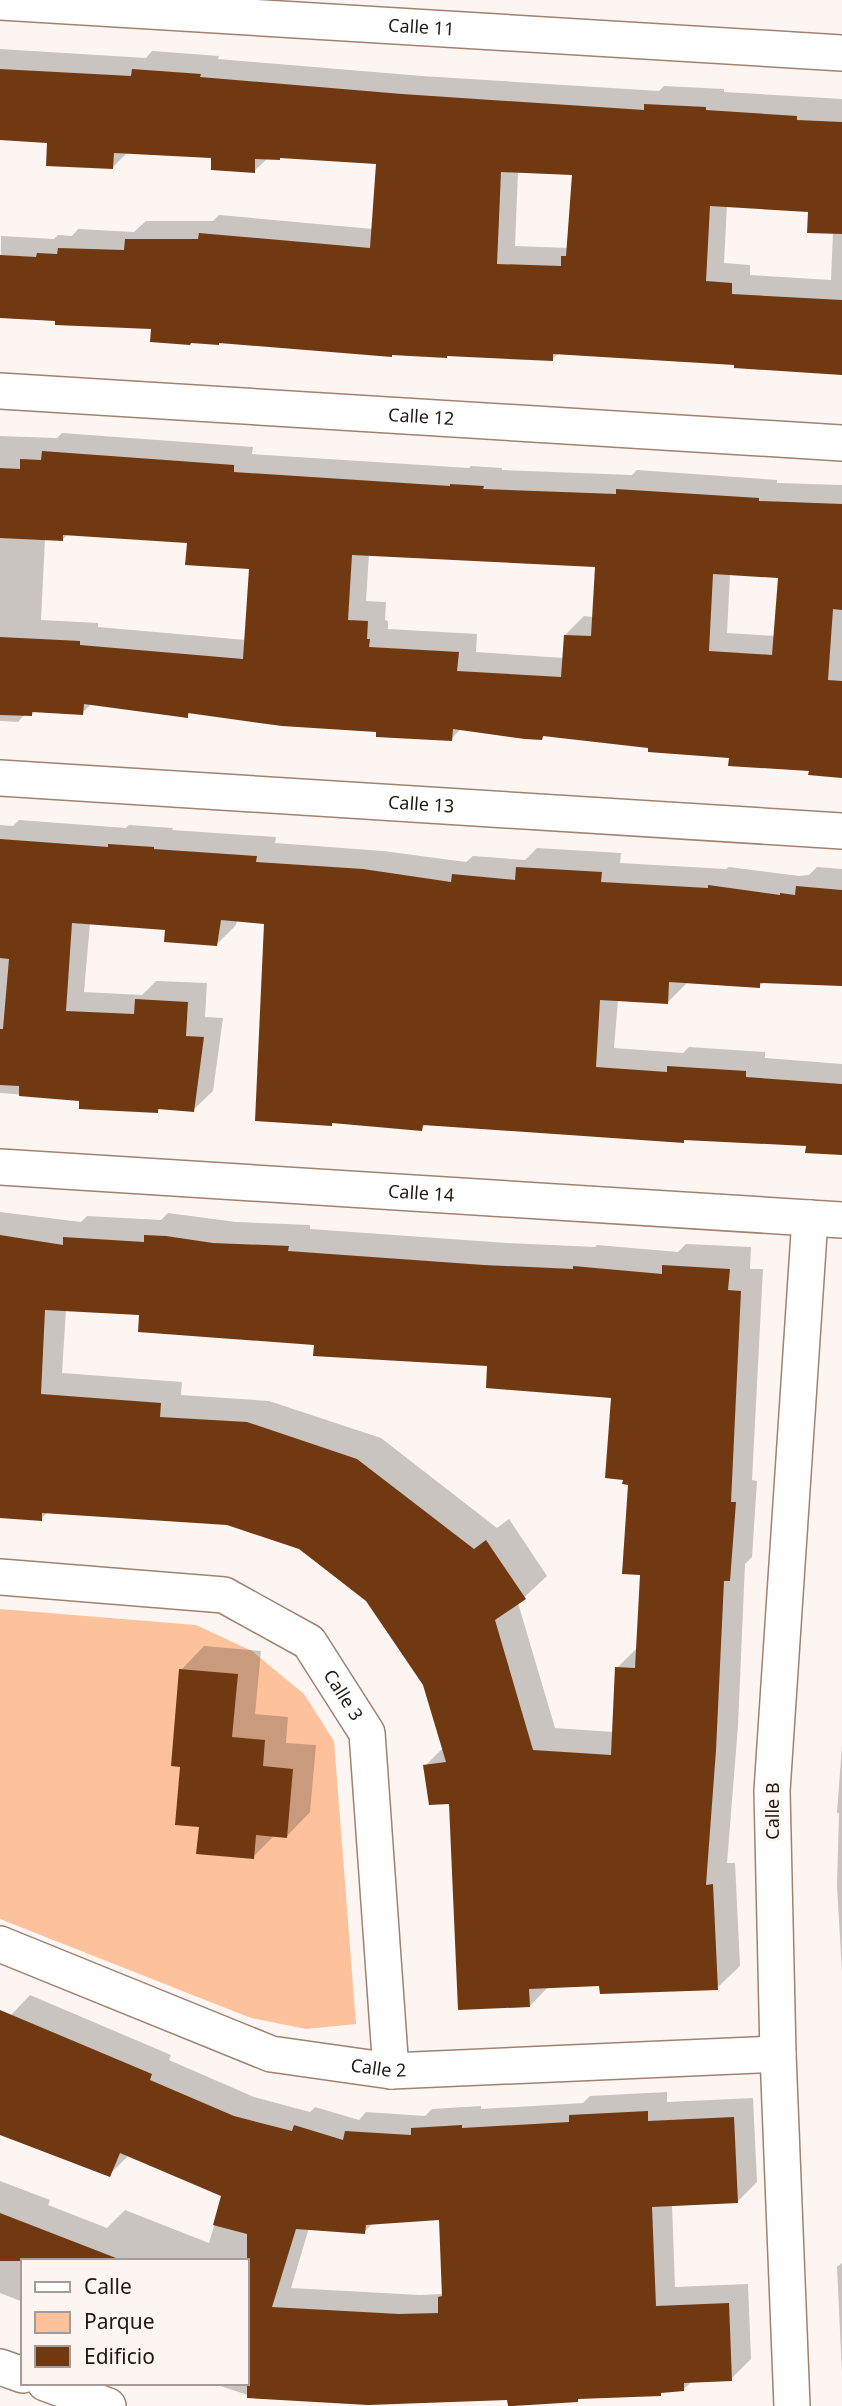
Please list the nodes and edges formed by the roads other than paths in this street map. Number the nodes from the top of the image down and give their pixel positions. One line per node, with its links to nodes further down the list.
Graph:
1 (0, 2): 2 (street, Calle 11)
2 (842, 53)
3 (0, 391): 4 (street, Calle 12)
4 (842, 443)
5 (0, 778): 6 (street, Calle 13)
6 (842, 831)
7 (0, 1167): 8 (street, Calle 14)
8 (826, 1219): 11 (street, Calle B)
9 (0, 1577): 12 (street, Calle 3)
10 (0, 1944): 12 (street, Calle 2)
11 (778, 2054): 12 (street, Calle 2); 17 (street, Calle B)
12 (391, 2071)
13 (0, 2367): 14 (street)
14 (21, 2374)
15 (50, 2385): 16 (street)
16 (108, 2406)
17 (792, 2406)

